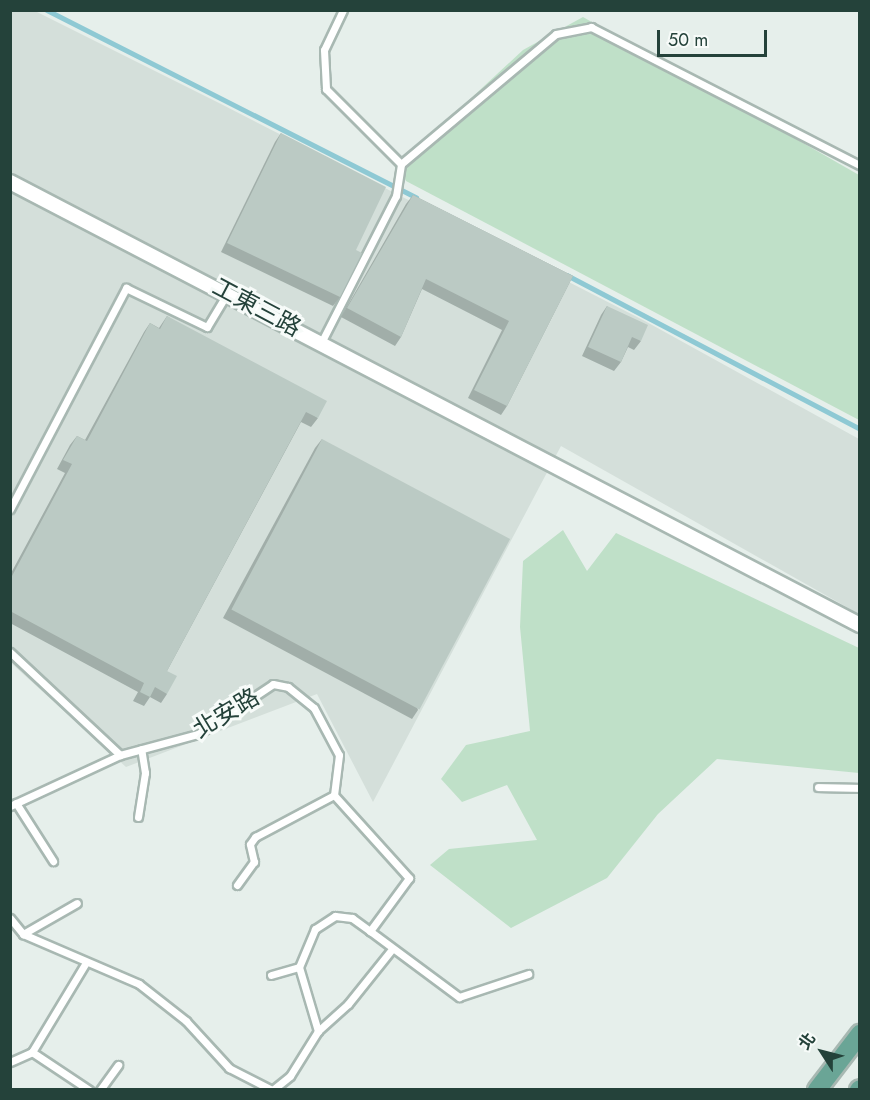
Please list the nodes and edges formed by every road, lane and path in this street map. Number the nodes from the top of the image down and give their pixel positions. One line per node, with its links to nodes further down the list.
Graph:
1 (343, 10): 2 (lane)
2 (401, 164): 3 (lane); 6 (lane)
3 (860, 165)
4 (10, 182): 5 (street, 工東三路)
5 (228, 291): 6 (street, 工東三路); 7 (lane)
6 (322, 341): 8 (street, 工東三路)
7 (10, 509)
8 (860, 625)
9 (10, 652): 11 (lane)
10 (141, 749): 11 (lane, 北安路); 14 (lane, 北安路); 16 (lane)
11 (120, 754): 15 (lane, 北安路)
12 (818, 787): 13 (lane)
13 (860, 788)
14 (334, 795): 18 (lane); 21 (lane)
15 (13, 805): 17 (lane)
16 (138, 817)
17 (53, 861)
18 (237, 885)
19 (77, 903): 22 (lane)
20 (10, 918): 22 (lane)
21 (370, 931): 23 (lane); 25 (lane)
22 (23, 934): 24 (lane)
23 (392, 949): 26 (lane); 28 (lane)
24 (85, 964): 30 (lane); 35 (lane)
25 (299, 967): 27 (lane); 28 (lane)
26 (528, 974)
27 (271, 975)
28 (318, 1031): 35 (lane)
29 (860, 1034): 36 (main road)
30 (32, 1052): 31 (lane); 33 (lane)
31 (10, 1062)
32 (118, 1065): 34 (lane)
33 (89, 1089)
34 (100, 1089)
35 (273, 1089)
36 (817, 1089)

